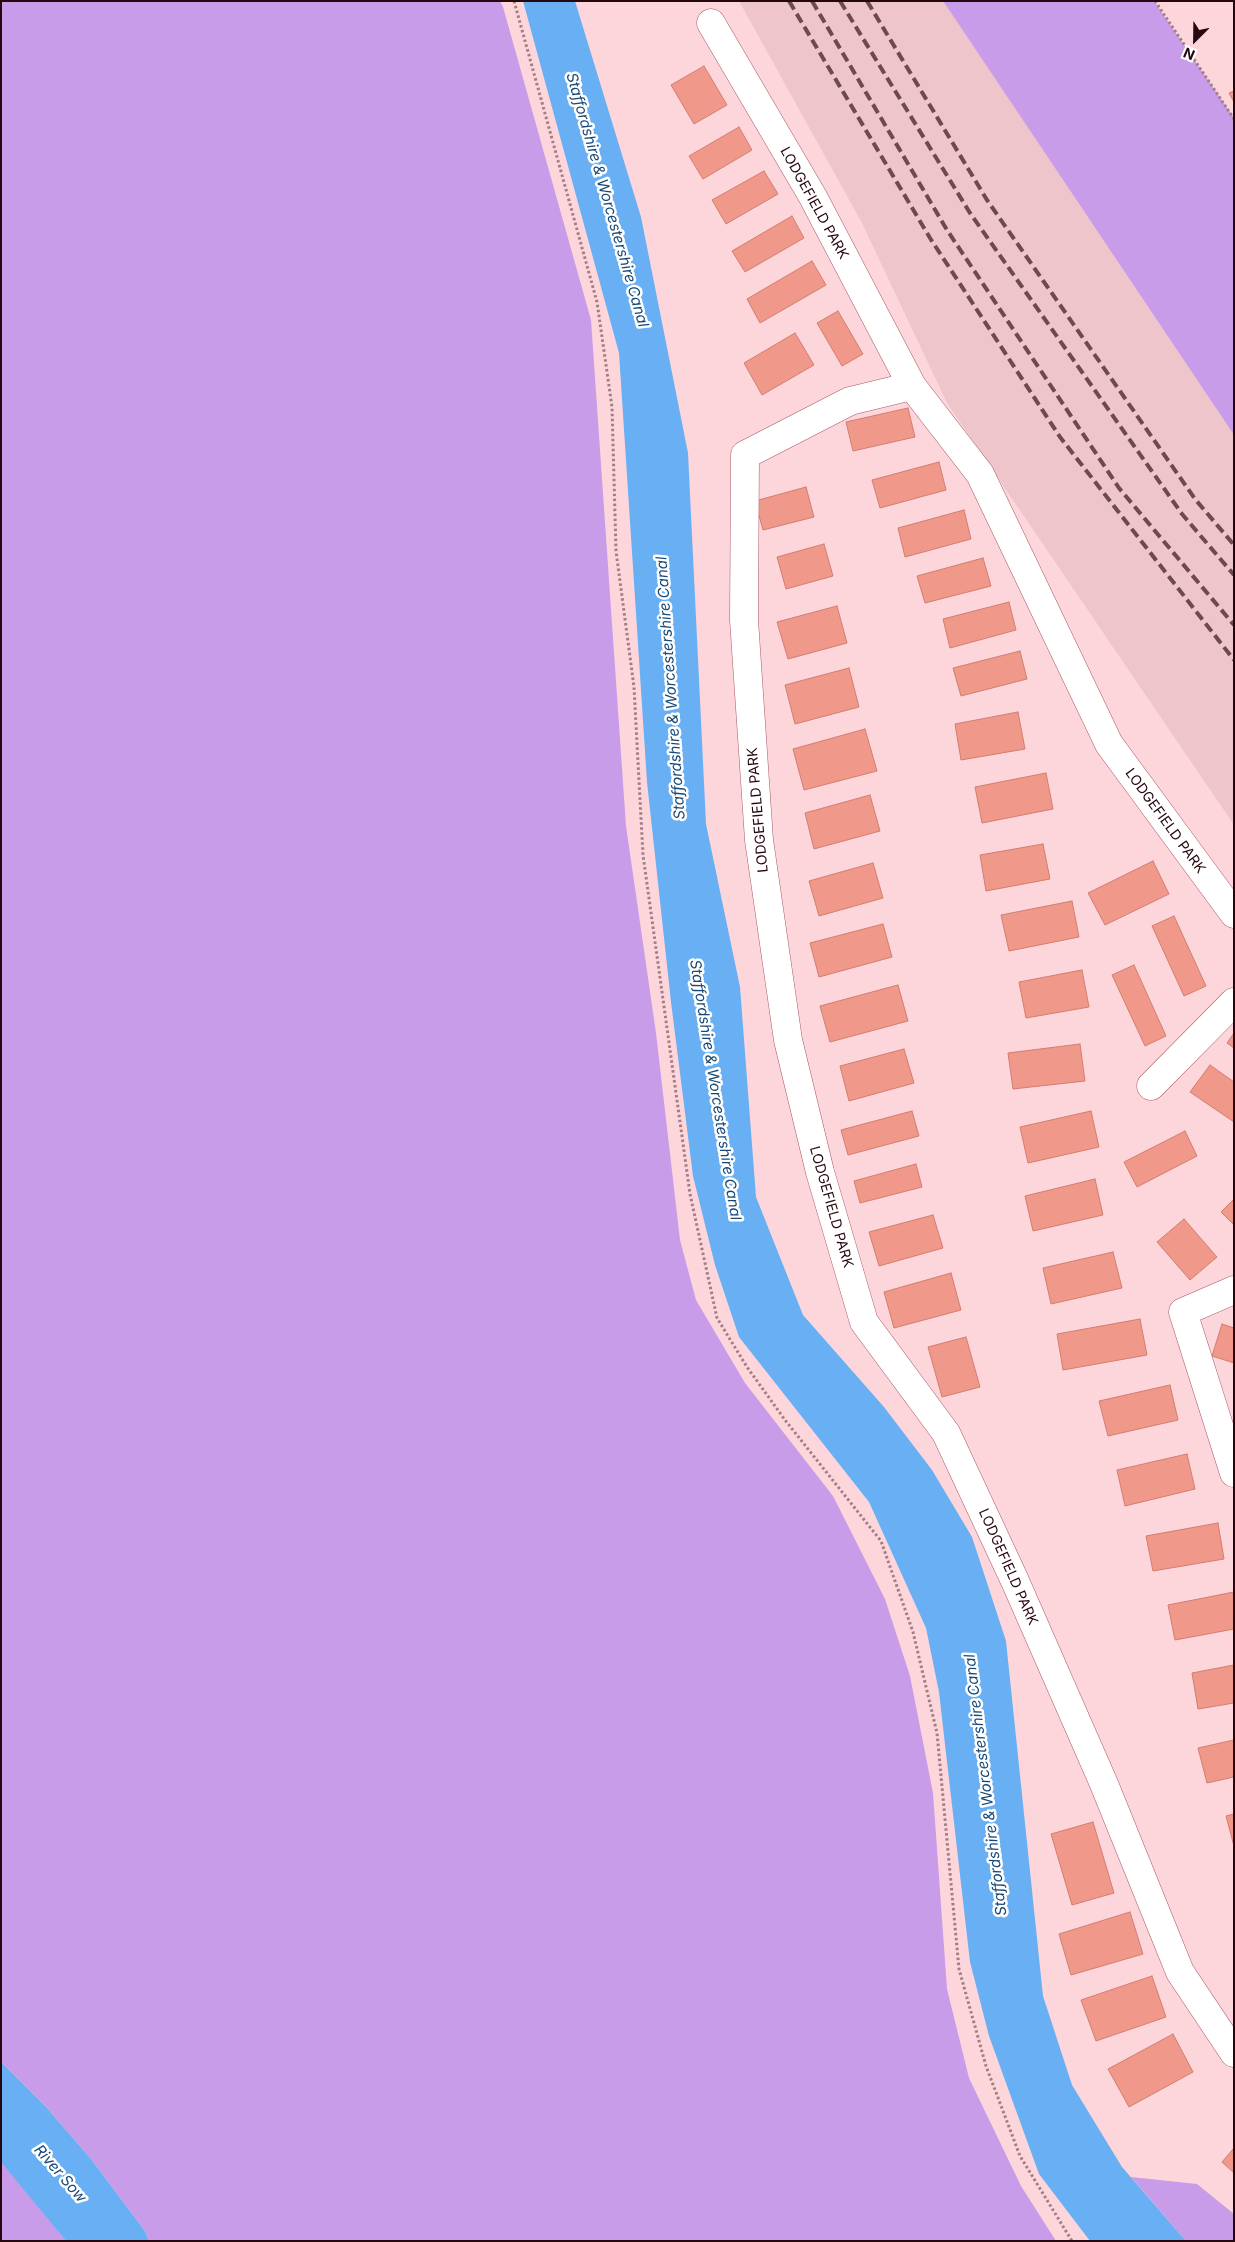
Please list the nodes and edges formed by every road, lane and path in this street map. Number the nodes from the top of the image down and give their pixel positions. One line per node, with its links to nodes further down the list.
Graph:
1 (514, 1): 12 (path)
2 (1155, 1): 4 (path)
3 (711, 23): 5 (street, LODGEFIELD PARK)
4 (1234, 119)
5 (912, 386): 6 (street, LODGEFIELD PARK); 11 (street, LODGEFIELD PARK)
6 (1234, 914)
7 (1234, 1002): 8 (street)
8 (1151, 1086)
9 (1234, 1290): 10 (street)
10 (1234, 1473)
11 (1234, 2053)
12 (1072, 2241)

